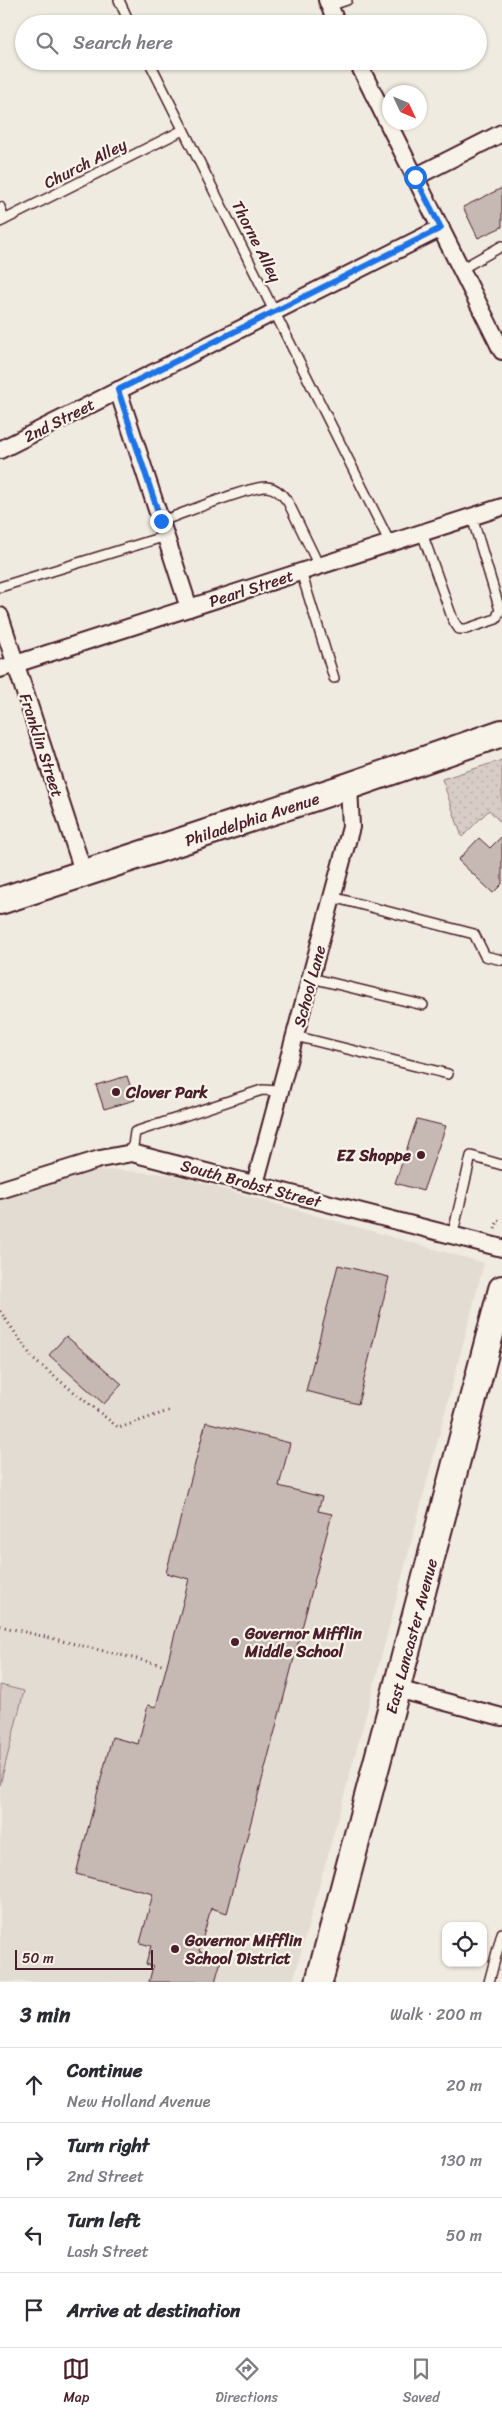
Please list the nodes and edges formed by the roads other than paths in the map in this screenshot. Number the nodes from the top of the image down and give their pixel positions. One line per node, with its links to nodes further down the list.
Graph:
1 (119, 0): 4 (lane)
2 (346, 0): 3 (lane)
3 (328, 3): 5 (street)
4 (126, 15)
5 (334, 15)
6 (153, 70): 8 (lane, Thorne Alley)
7 (361, 70): 10 (street)
8 (183, 130): 12 (lane, Church Alley); 16 (lane, Thorne Alley)
9 (502, 133): 10 (street)
10 (415, 177): 13 (street)
11 (0, 207): 12 (lane)
12 (2, 221)
13 (441, 228): 15 (street); 16 (street, 2nd Street)
14 (502, 246): 15 (lane)
15 (461, 269): 17 (street)
16 (275, 311): 18 (street, 2nd Street); 24 (lane, Thorne Alley)
17 (502, 351)
18 (118, 390): 19 (street, 2nd Street); 22 (street)
19 (0, 450)
20 (502, 507): 21 (street, Pearl Street)
21 (472, 517): 23 (street, Pearl Street); 23 (lane)
22 (163, 529): 25 (lane); 27 (lane); 28 (street)
23 (422, 533): 24 (street, Pearl Street)
24 (390, 543): 25 (street, Pearl Street)
25 (319, 566): 26 (street, Pearl Street)
26 (301, 572): 28 (street, Pearl Street); 31 (lane)
27 (0, 587)
28 (189, 608): 30 (street, Pearl Street)
29 (0, 616): 30 (street, Franklin Street)
30 (8, 666): 34 (street, Franklin Street)
31 (334, 678)
32 (502, 733): 33 (main road, Philadelphia Avenue)
33 (349, 786): 34 (main road, Philadelphia Avenue); 35 (street, School Lane)
34 (84, 874): 36 (main road, Philadelphia Avenue)
35 (332, 897): 37 (lane); 38 (street, School Lane)
36 (0, 902)
37 (502, 960)
38 (310, 978): 39 (lane); 40 (street, School Lane)
39 (423, 1005)
40 (295, 1036): 41 (lane); 42 (street, School Lane)
41 (448, 1074)
42 (280, 1091): 43 (lane); 45 (street, School Lane)
43 (132, 1153): 45 (street, South Brobst Street); 46 (street, South Brobst Street)
44 (502, 1165): 47 (lane)
45 (256, 1184): 47 (street, South Brobst Street)
46 (0, 1190)
47 (452, 1237): 48 (street, South Brobst Street)
48 (502, 1248)
49 (502, 1289): 50 (main road, East Lancaster Avenue)
50 (397, 1689): 51 (street); 53 (main road, East Lancaster Avenue)
51 (502, 1717)
52 (502, 1933): 54 (lane)
53 (319, 1982)
54 (489, 1982)

